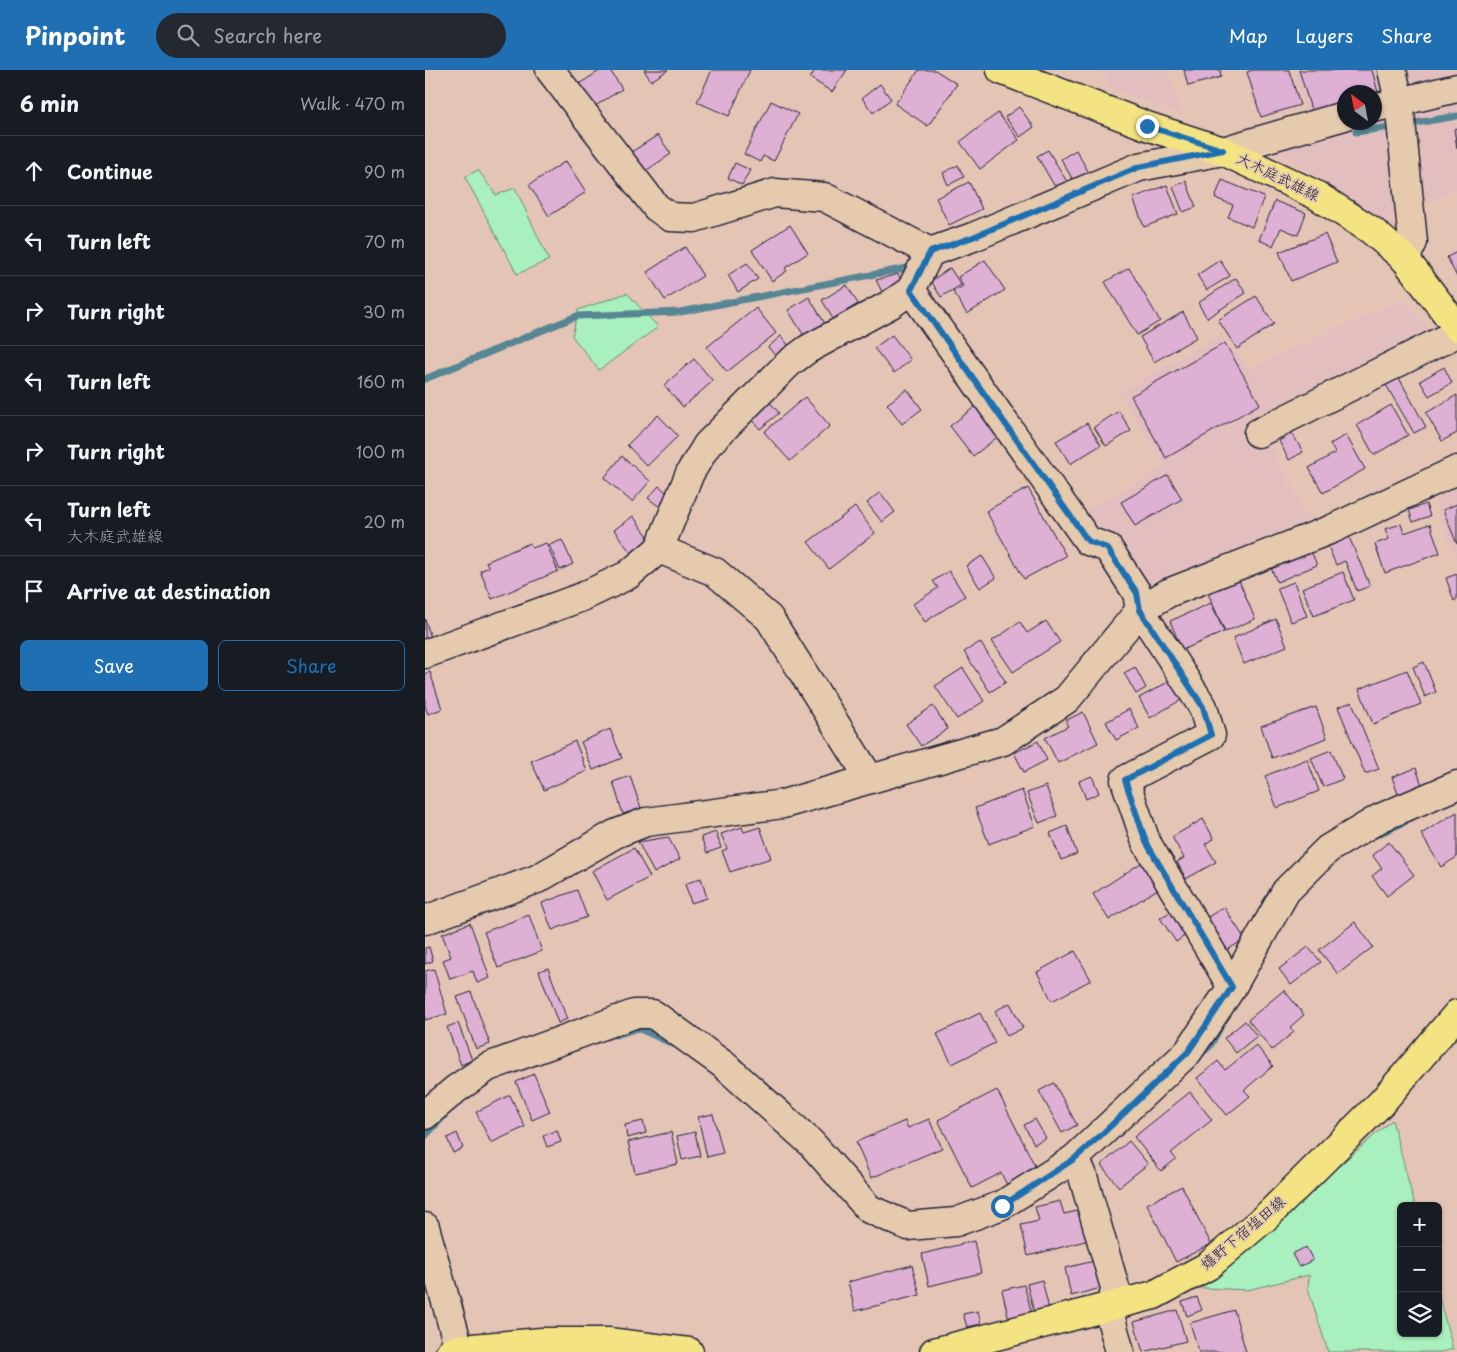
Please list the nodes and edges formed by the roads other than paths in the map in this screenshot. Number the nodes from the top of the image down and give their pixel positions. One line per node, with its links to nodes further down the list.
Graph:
1 (550, 70): 8 (street)
2 (1001, 70): 7 (main road, 大木庭武雄線)
3 (1392, 70): 5 (street)
4 (1457, 88): 5 (street)
5 (1387, 104): 9 (street)
6 (1337, 118): 7 (street)
7 (1223, 150): 8 (street); 9 (main road, 大木庭武雄線)
8 (930, 252): 10 (street)
9 (1405, 259): 11 (main road, 大木庭武雄線)
10 (911, 290): 15 (street); 16 (street)
11 (1457, 327)
12 (1457, 333): 13 (street)
13 (1258, 432)
14 (1457, 470): 16 (street)
15 (659, 549): 17 (street); 18 (street)
16 (1140, 610): 18 (street); 21 (street)
17 (425, 654)
18 (870, 779): 20 (street)
19 (1457, 785): 21 (street)
20 (425, 920)
21 (1232, 987): 24 (street)
22 (1457, 1014): 26 (main road, 嬉野下宿塩田線)
23 (425, 1115): 24 (street)
24 (1078, 1166): 26 (street)
25 (427, 1239): 27 (street)
26 (1108, 1308): 29 (main road, 嬉野下宿塩田線); 30 (street)
27 (457, 1351): 28 (main road)
28 (689, 1352)
29 (934, 1352)
30 (1120, 1352)

